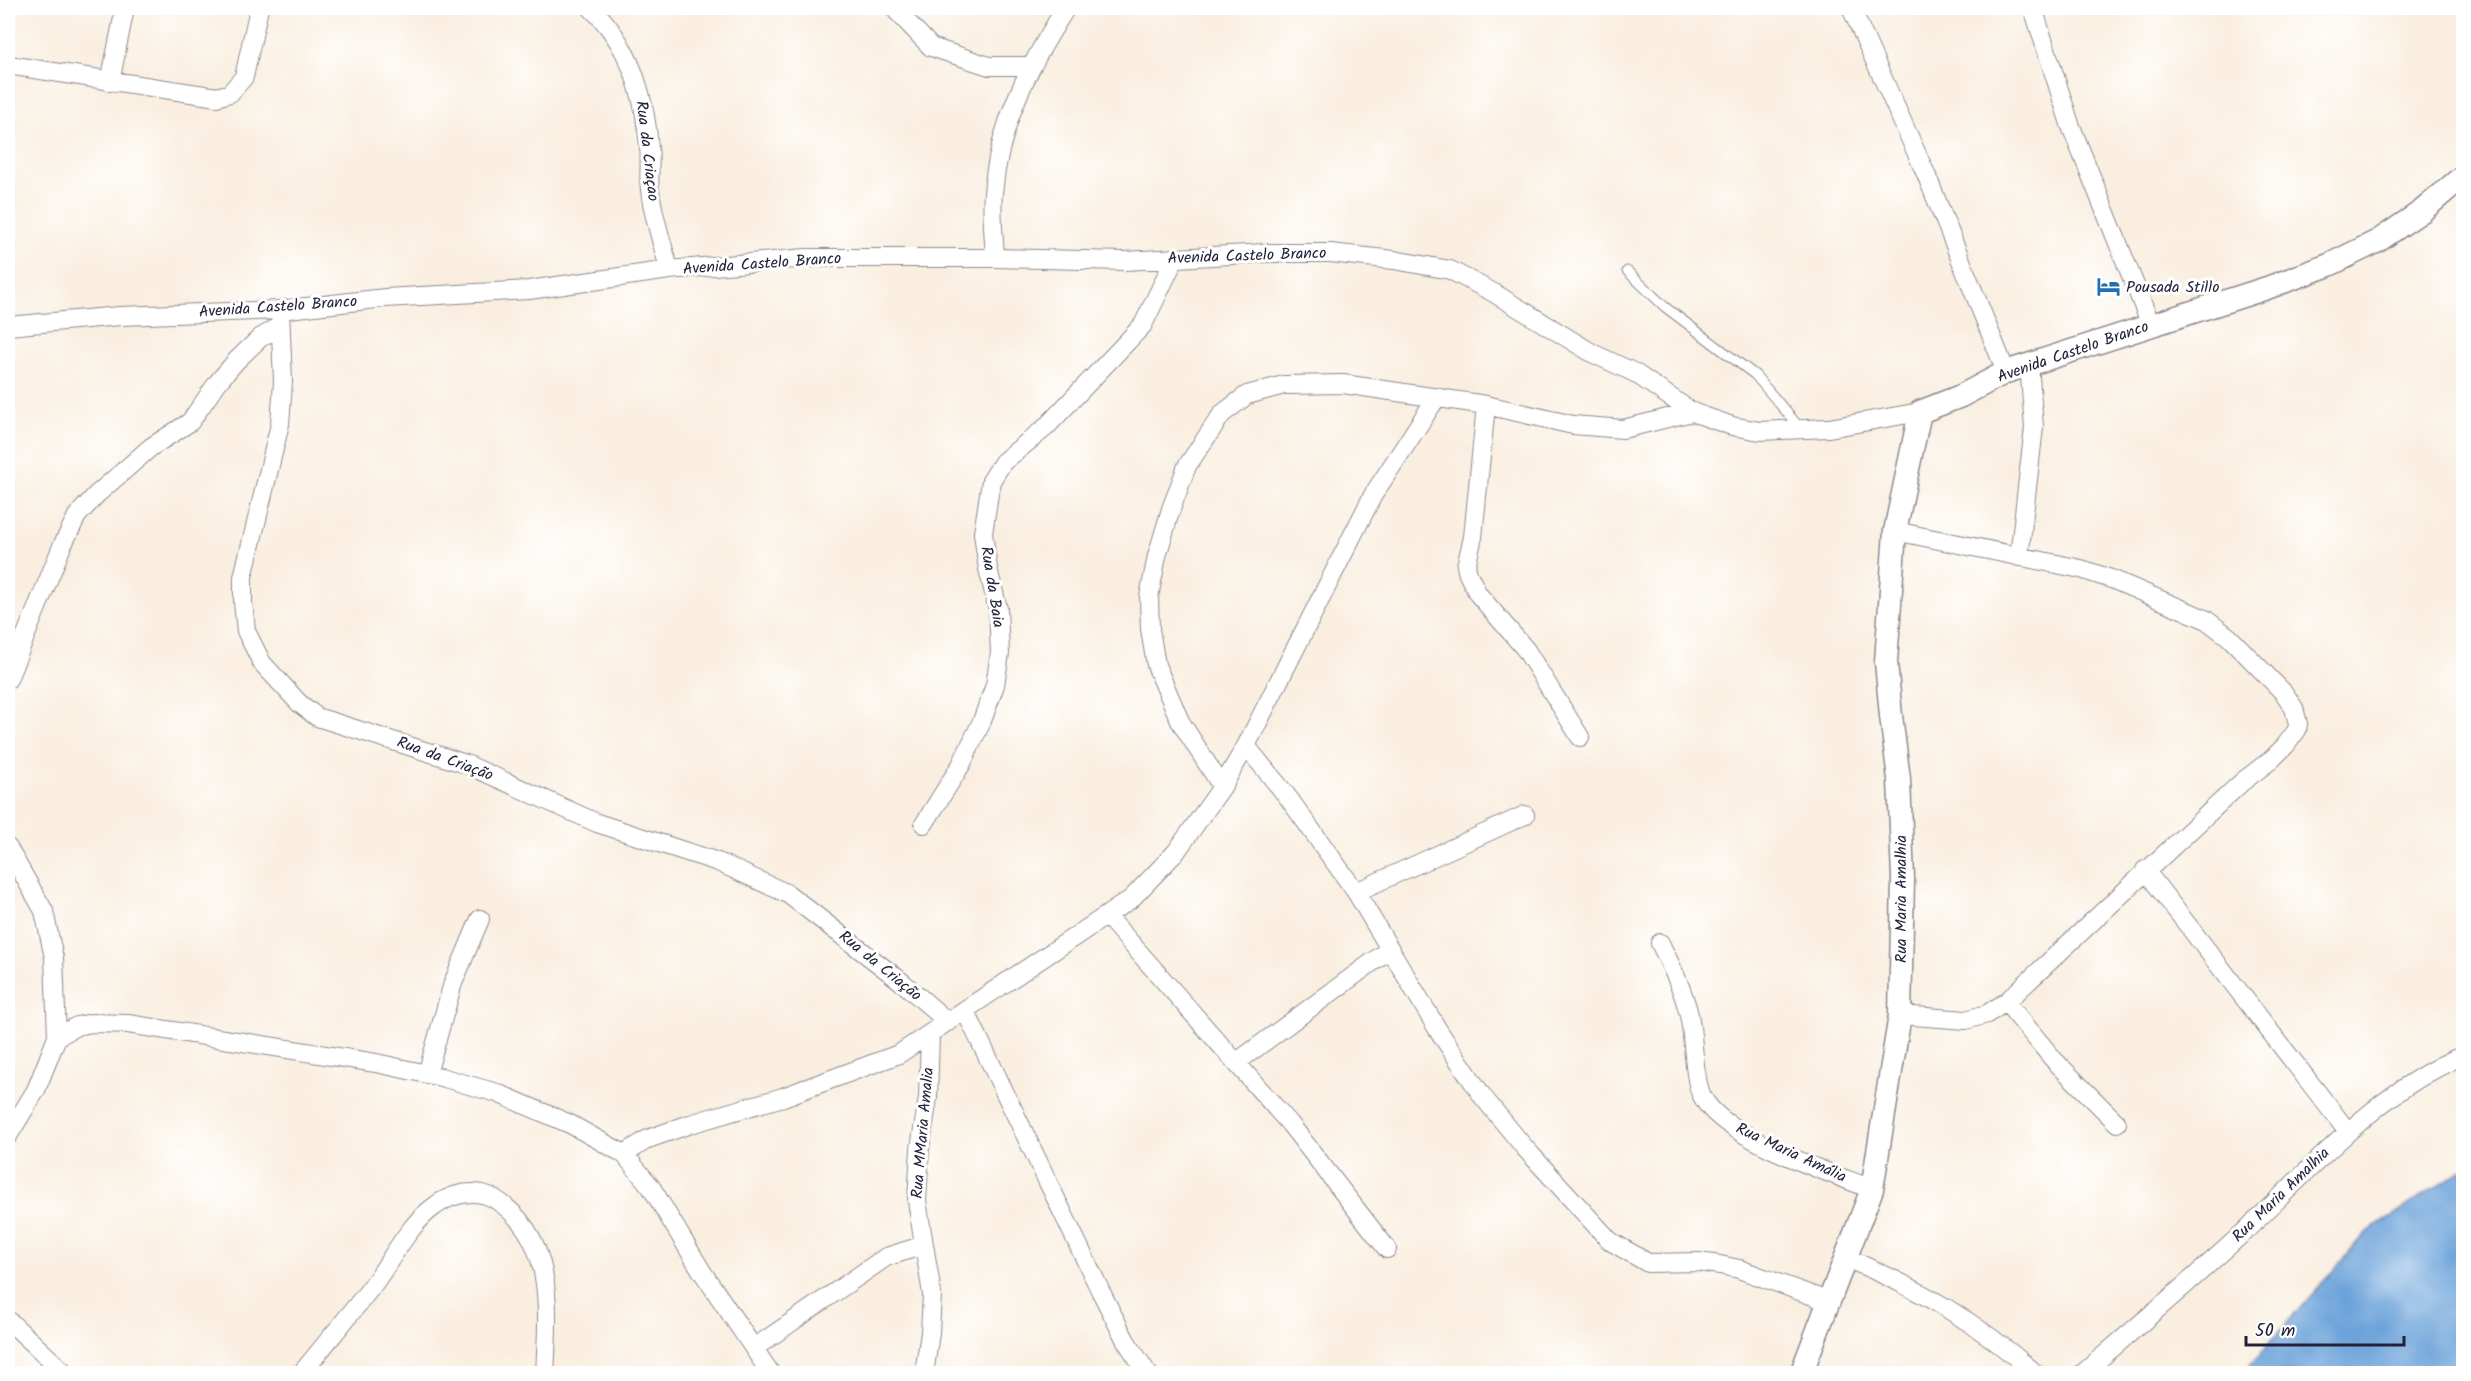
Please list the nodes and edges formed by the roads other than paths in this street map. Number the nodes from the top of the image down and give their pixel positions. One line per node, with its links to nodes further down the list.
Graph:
1 (125, 8): 10 (street)
2 (259, 8): 10 (street)
3 (591, 8): 14 (street, Rua da Criaçao)
4 (894, 8): 9 (street)
5 (1066, 8): 9 (street)
6 (1851, 8): 20 (street)
7 (2033, 8): 17 (street)
8 (8, 65): 10 (street)
9 (1030, 66): 12 (street)
10 (110, 82)
11 (2463, 175): 17 (street, Avenida Castelo Branco)
12 (995, 258): 13 (street, Avenida Castelo Branco); 14 (street, Avenida Castelo Branco)
13 (1175, 258): 23 (street, Avenida Castelo Branco); 33 (street, Rua da Baia)
14 (669, 270): 16 (street, Avenida Castelo Branco)
15 (1627, 271): 25 (lane)
16 (280, 318): 18 (street, Avenida Castelo Branco); 28 (street); 44 (street, Rua da Criação)
17 (2151, 325): 19 (street, Avenida Castelo Branco)
18 (8, 326)
19 (2029, 364): 20 (street, Avenida Castelo Branco); 27 (street)
20 (2006, 372): 24 (street, Avenida Castelo Branco)
21 (1437, 397): 22 (street); 30 (street); 31 (street)
22 (1486, 405): 23 (street); 29 (street)
23 (1692, 412): 25 (street, Avenida Castelo Branco)
24 (1920, 412): 25 (street, Avenida Castelo Branco); 26 (street, Rua Maria Amalhia)
25 (1800, 428)
26 (1895, 531): 27 (street); 43 (street, Rua Maria Amalhia)
27 (2019, 557): 35 (street)
28 (8, 679)
29 (1580, 737)
30 (1246, 746): 31 (street); 36 (street)
31 (1222, 787): 37 (street)
32 (1526, 815): 36 (street)
33 (924, 824)
34 (8, 848): 46 (street)
35 (2145, 870): 41 (street); 51 (street)
36 (1356, 892): 40 (street)
37 (1107, 916): 42 (street); 48 (street)
38 (480, 919): 49 (street)
39 (1660, 943): 54 (street, Rua Maria Amália)
40 (1390, 949): 48 (street); 58 (street)
41 (2006, 1002): 43 (street); 50 (street)
42 (965, 1010): 44 (street); 66 (street)
43 (1900, 1015): 54 (street, Rua Maria Amalhia)
44 (948, 1022): 45 (street)
45 (930, 1035): 53 (street); 55 (street, Rua MMaria Amalia)
46 (57, 1037): 49 (street); 52 (street)
47 (2463, 1056): 51 (street, Rua Maria Amalhia)
48 (1237, 1062): 56 (street)
49 (427, 1074): 53 (street)
50 (2117, 1123)
51 (2348, 1132): 69 (street, Rua Maria Amalhia)
52 (8, 1136)
53 (624, 1154): 60 (street)
54 (1872, 1189): 57 (street, Rua Maria Amalhia)
55 (924, 1245): 60 (street); 65 (street, Rua MMaria Amalia)
56 (1387, 1249)
57 (1846, 1258): 58 (street, Rua Maria Amalhia); 68 (street)
58 (1830, 1302): 67 (street, Rua Maria Amalhia)
59 (8, 1320): 61 (street)
60 (754, 1348): 64 (street)
61 (66, 1374)
62 (301, 1374): 63 (street)
63 (545, 1374)
64 (771, 1374)
65 (924, 1374)
66 (1148, 1374)
67 (1801, 1374)
68 (2036, 1374)
69 (2082, 1374)

